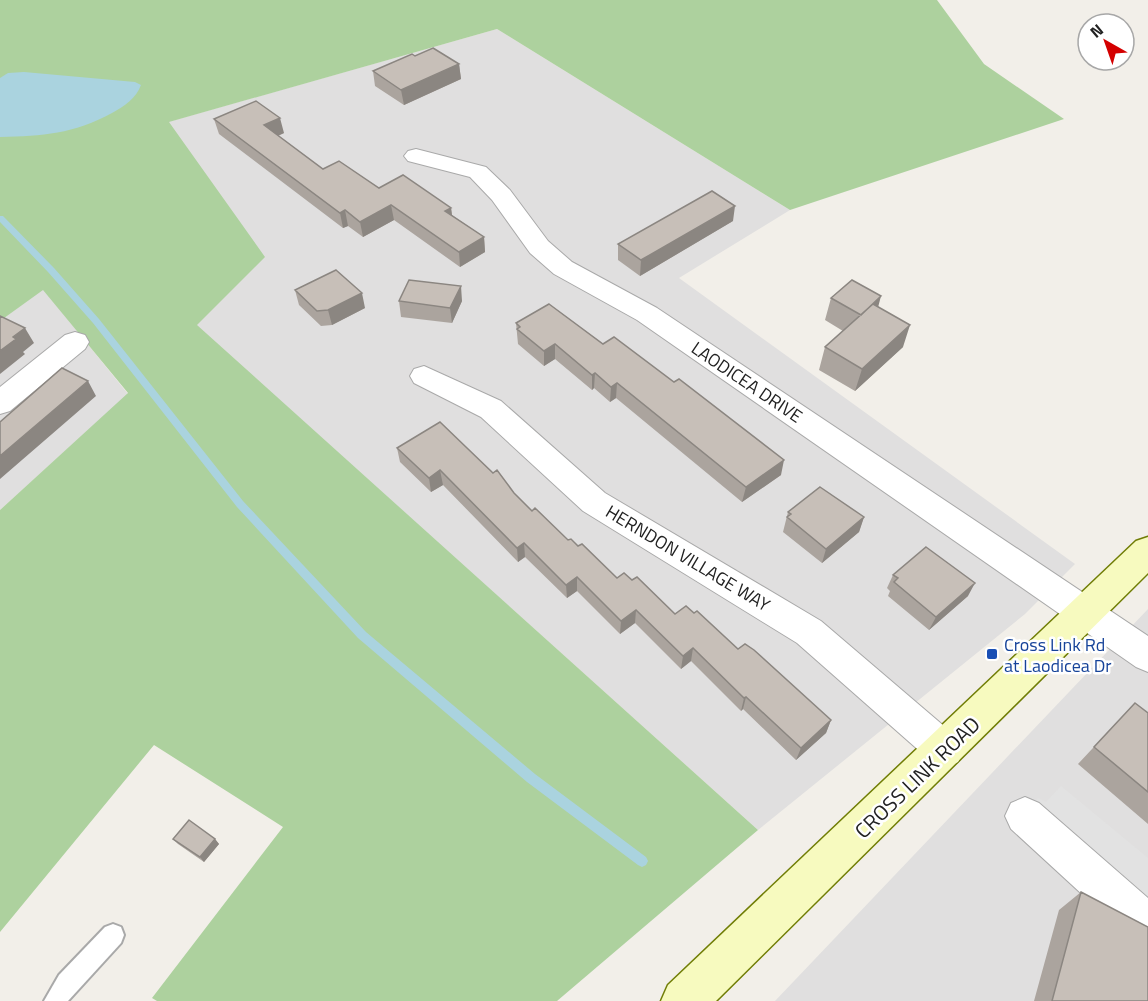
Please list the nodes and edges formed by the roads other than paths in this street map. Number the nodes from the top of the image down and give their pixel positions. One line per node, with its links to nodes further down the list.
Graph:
1 (417, 156): 6 (street, LAODICEA DRIVE)
2 (75, 342): 4 (street)
3 (424, 376): 8 (street, HERNDON VILLAGE WAY)
4 (0, 403)
5 (1148, 551): 6 (street, CROSS LINK ROAD)
6 (1086, 612): 7 (street, LAODICEA DRIVE); 8 (street, CROSS LINK ROAD)
7 (1148, 656)
8 (945, 750): 13 (street, CROSS LINK ROAD)
9 (1025, 816): 10 (street)
10 (1148, 926)
11 (113, 935): 12 (lane)
12 (55, 1001)
13 (684, 1001)

